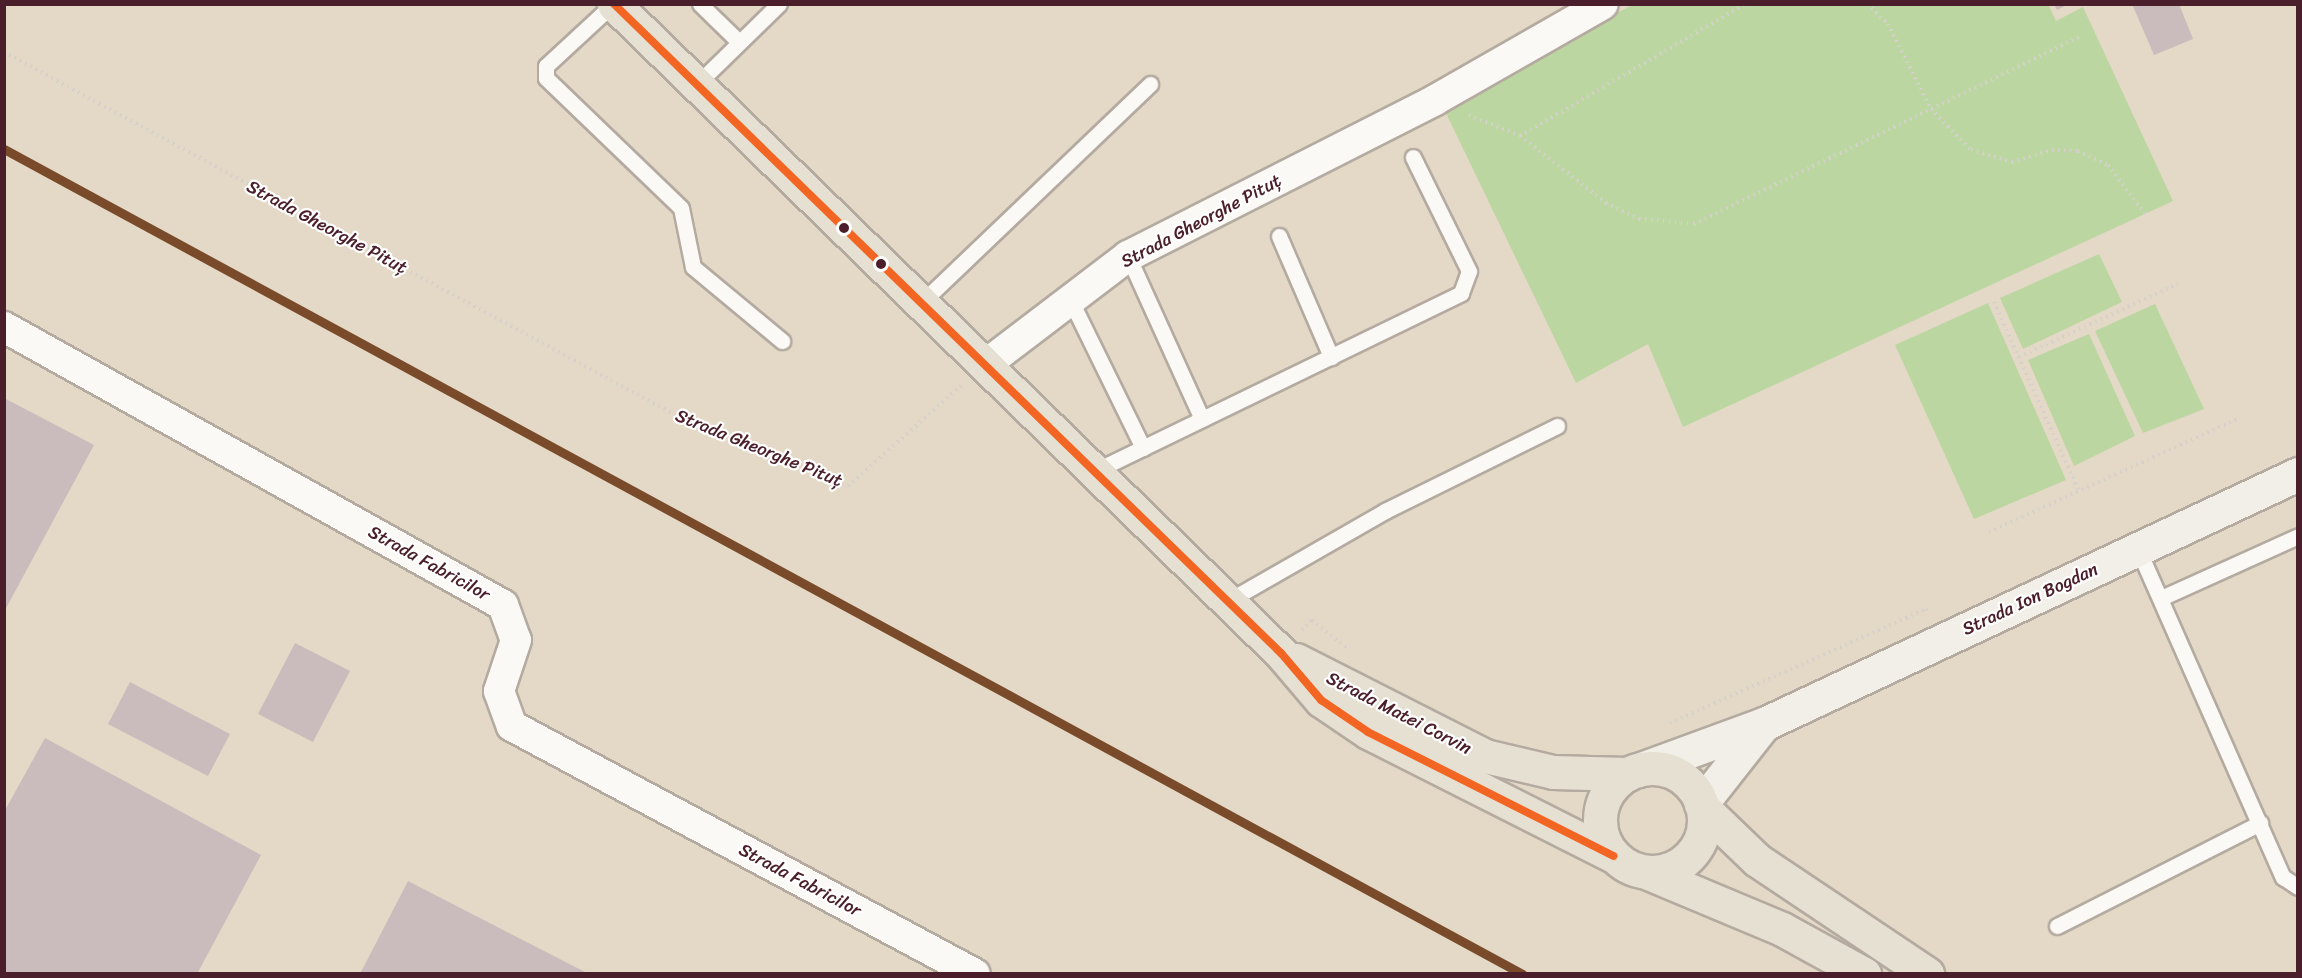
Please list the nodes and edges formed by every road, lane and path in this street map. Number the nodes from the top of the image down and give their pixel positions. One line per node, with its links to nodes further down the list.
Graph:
1 (613, 4): 11 (main road, Strada Matei Corvin); 24 (lane)
2 (700, 4): 8 (lane)
3 (779, 4): 8 (lane)
4 (1604, 4): 12 (street, Strada Gheorghe Pituț)
5 (1745, 4): 14 (path)
6 (1867, 4): 13 (path)
7 (2083, 34): 13 (path)
8 (739, 42): 11 (lane)
9 (4, 52): 27 (path, Strada Gheorghe Pituț)
10 (1150, 84): 22 (lane)
11 (696, 85): 22 (main road, Strada Matei Corvin)
12 (1435, 100): 14 (path); 18 (street, Strada Gheorghe Pituț)
13 (1931, 109): 14 (path); 16 (path)
14 (1520, 136)
15 (1413, 157): 25 (lane)
16 (2146, 215)
17 (1279, 236): 25 (lane)
18 (1128, 256): 20 (street, Strada Gheorghe Pituț); 29 (lane)
19 (2178, 284): 26 (path)
20 (1070, 299): 27 (street, Strada Gheorghe Pituț); 31 (lane)
21 (1994, 302): 26 (path)
22 (921, 303): 27 (main road, Strada Matei Corvin)
23 (4, 327): 52 (street, Strada Fabricilor)
24 (782, 340)
25 (1331, 357): 29 (lane)
26 (2019, 357): 34 (path)
27 (985, 365): 32 (main road, Strada Matei Corvin)
28 (2239, 418): 34 (path)
29 (1202, 419): 31 (lane)
30 (1557, 426): 39 (lane)
31 (1143, 448): 32 (lane)
32 (1095, 471): 39 (main road, Strada Matei Corvin)
33 (2298, 474): 37 (main road, Strada Ion Bogdan)
34 (2079, 491): 35 (path)
35 (1989, 532)
36 (2298, 536): 38 (lane)
37 (2138, 549): 38 (lane); 40 (main road, Strada Ion Bogdan)
38 (2162, 598): 47 (lane)
39 (1228, 601): 41 (main road, Strada Matei Corvin)
40 (1942, 640): 43 (main road, Strada Ion Bogdan); 44 (path)
41 (1281, 653): 42 (path); 45 (main road, Strada Matei Corvin); 48 (main road, Strada Matei Corvin)
42 (1356, 655)
43 (1764, 724): 45 (main road, Strada Ion Bogdan); 46 (main road, Strada Ion Bogdan)
44 (1665, 725)
45 (1633, 772): 46 (main road); 48 (main road)
46 (1702, 806): 49 (main road); 54 (main road)
47 (2260, 823): 50 (lane); 51 (lane)
48 (1614, 856): 49 (main road)
49 (1646, 872): 53 (main road)
50 (2298, 887)
51 (2057, 926)
52 (975, 974)
53 (1864, 974)
54 (1927, 974)

